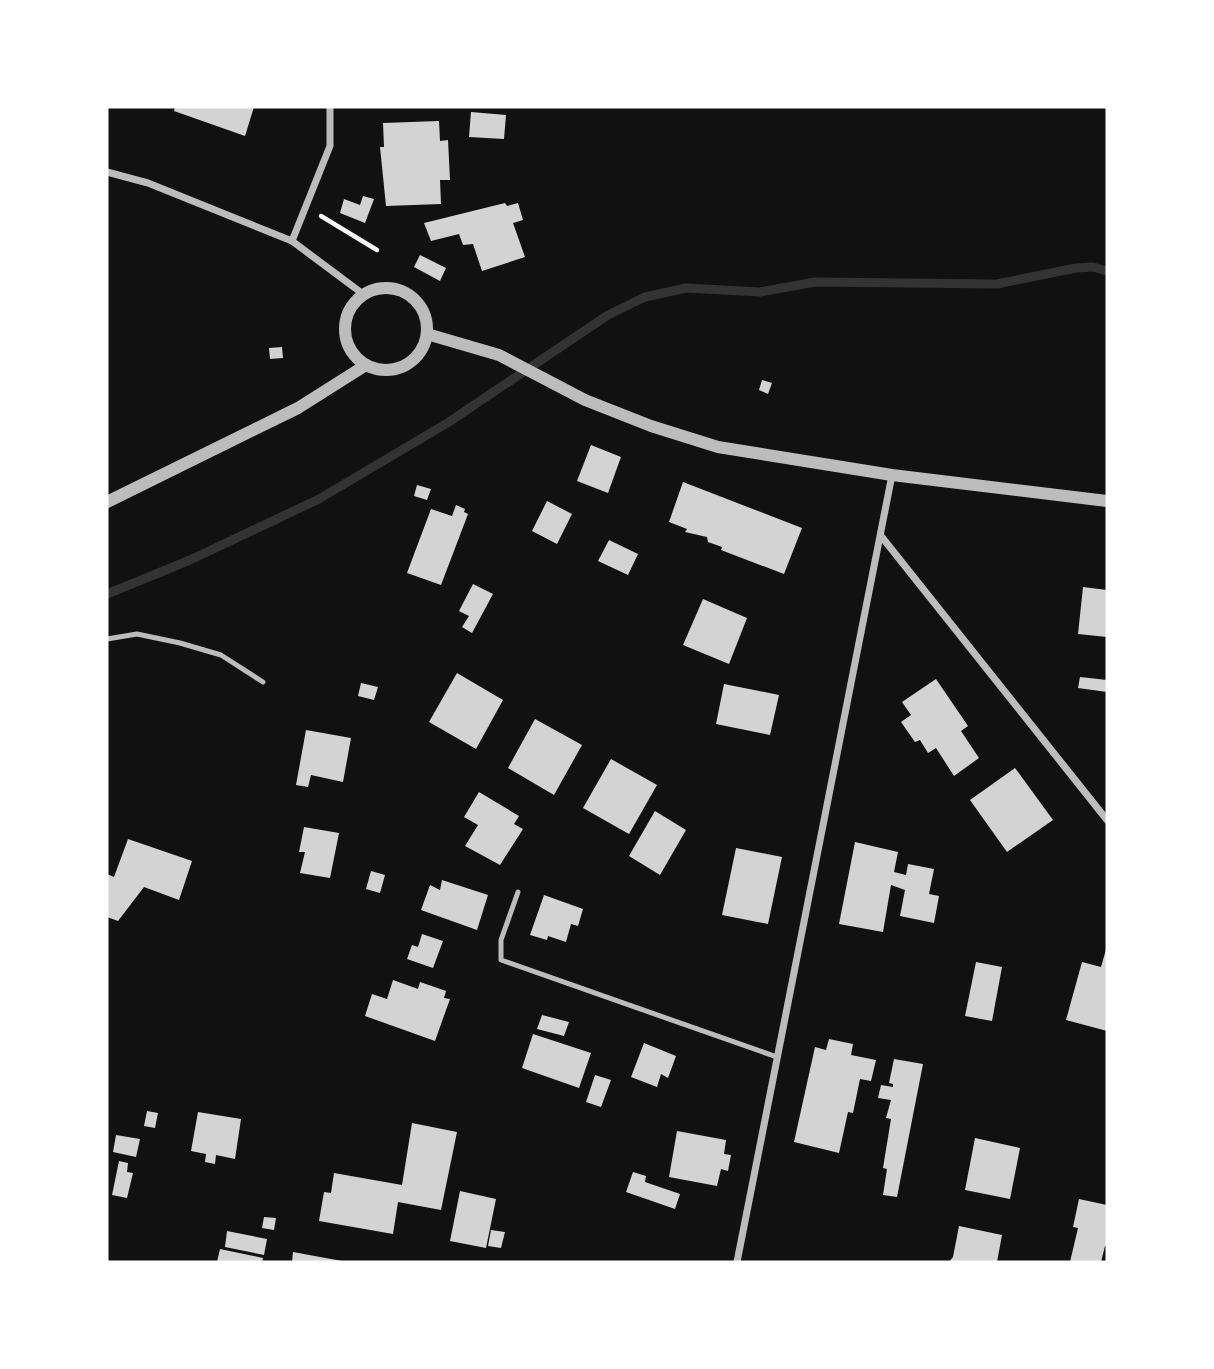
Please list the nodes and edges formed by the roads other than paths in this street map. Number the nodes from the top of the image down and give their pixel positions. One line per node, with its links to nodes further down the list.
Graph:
1 (331, 107): 3 (street)
2 (107, 172): 3 (street)
3 (292, 241): 4 (street)
4 (363, 294): 5 (street); 6 (street)
5 (427, 334): 6 (street); 7 (street)
6 (366, 365): 9 (street)
7 (892, 475): 8 (street); 10 (street)
8 (1107, 501)
9 (107, 502)
10 (881, 536): 13 (street); 15 (street)
11 (107, 639): 12 (lane)
12 (262, 682)
13 (1107, 820)
14 (518, 892): 15 (lane)
15 (777, 1057): 16 (street)
16 (737, 1262)

